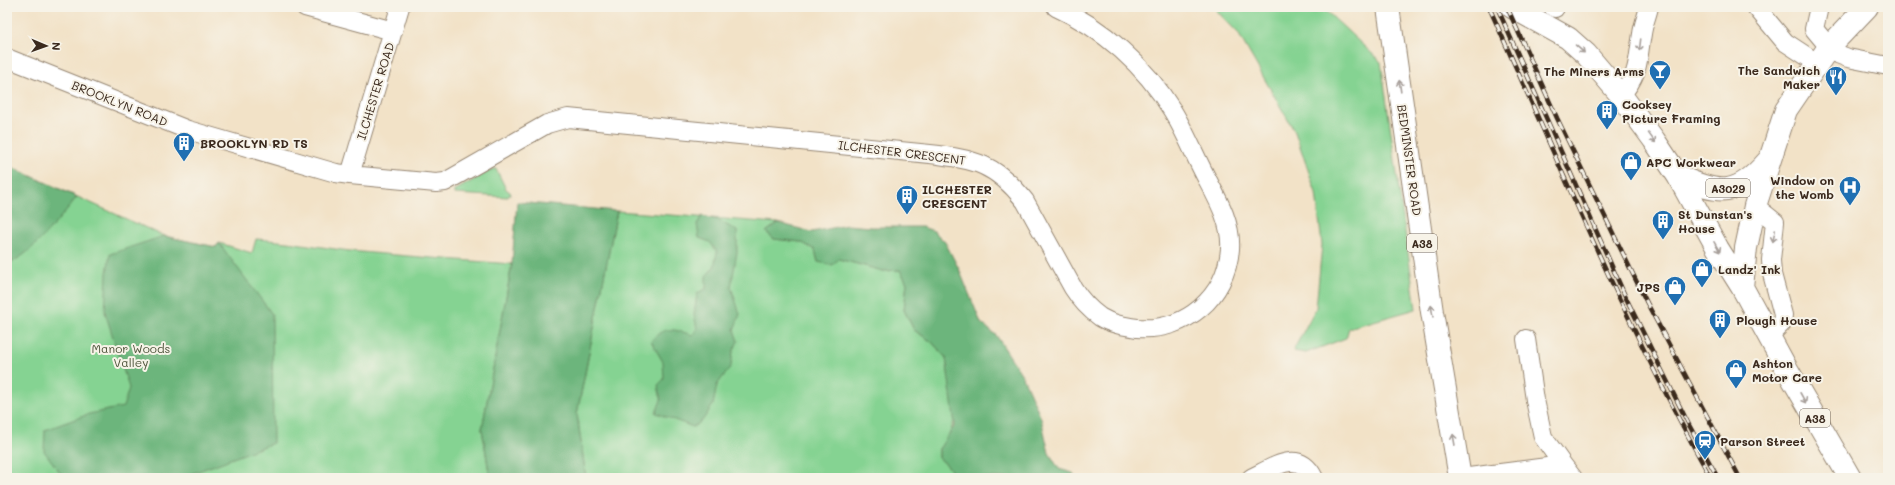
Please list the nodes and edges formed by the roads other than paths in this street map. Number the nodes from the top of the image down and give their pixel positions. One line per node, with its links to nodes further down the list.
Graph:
1 (305, 7): 11 (street)
2 (400, 7): 11 (street, ILCHESTER ROAD)
3 (1056, 7): 17 (street, ILCHESTER CRESCENT)
4 (1388, 7): 27 (highway, BEDMINSTER ROAD / A38, one-way to 4)
5 (1512, 7): 10 (highway, A38)
6 (1649, 7): 15 (street, one-way to 15)
7 (1756, 7): 12 (street)
8 (1820, 7): 12 (street)
9 (1867, 7): 12 (highway, A3029)
10 (1552, 14): 15 (highway, A38, one-way to 15)
11 (393, 31): 17 (street, ILCHESTER ROAD)
12 (1824, 53): 14 (street); 16 (highway, A3029)
13 (7, 58): 17 (street, BROOKLYN ROAD)
14 (1888, 66)
15 (1621, 95): 18 (highway, A38, one-way to 18)
16 (1770, 158): 18 (highway, A3029); 19 (highway, A3029)
17 (350, 175)
18 (1678, 176): 20 (highway, A38, one-way to 20)
19 (1756, 206): 20 (highway, A3029); 21 (street, one-way to 21)
20 (1742, 287): 21 (highway, A38)
21 (1769, 336): 24 (highway, A38, one-way to 24)
22 (1526, 339): 23 (street)
23 (1568, 471): 27 (street)
24 (1847, 476)
25 (1252, 478): 26 (street)
26 (1314, 478)
27 (1461, 478)

